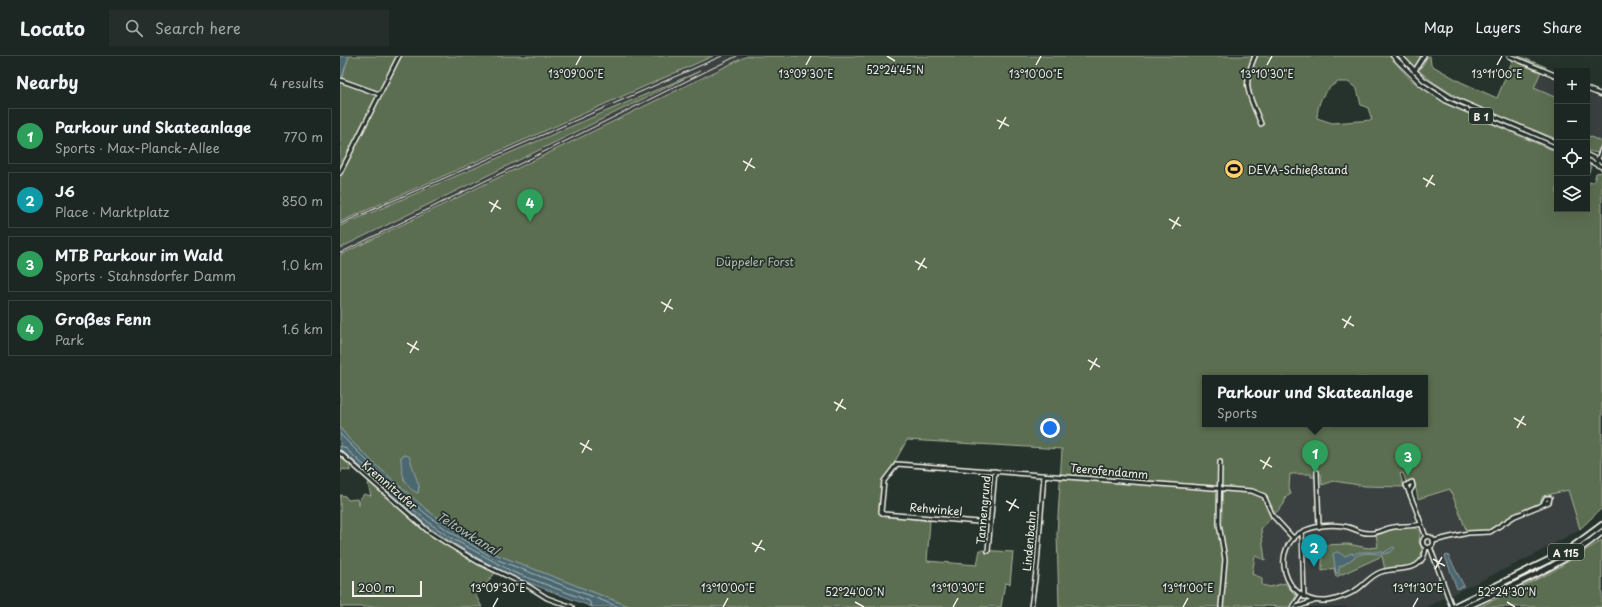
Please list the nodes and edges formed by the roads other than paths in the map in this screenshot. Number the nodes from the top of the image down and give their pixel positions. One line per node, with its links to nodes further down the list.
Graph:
1 (399, 56): 11 (street)
2 (1254, 56): 13 (street)
3 (1393, 56): 7 (main road, B 1)
4 (1400, 56): 7 (main road, B 1)
5 (1424, 56): 7 (street)
6 (1508, 56): 8 (street)
7 (1413, 73): 14 (main road, B 1); 15 (main road, B 1)
8 (1554, 75)
9 (341, 80): 11 (street)
10 (1590, 90): 12 (street)
11 (379, 94): 22 (street)
12 (1602, 95)
13 (1261, 124)
14 (1554, 142)
15 (1554, 147)
16 (1602, 149): 19 (street)
17 (1590, 158): 19 (main road)
18 (1590, 161): 19 (main road)
19 (1597, 162): 20 (main road); 21 (main road)
20 (1602, 162)
21 (1602, 166)
22 (340, 174)
23 (340, 453): 47 (street, Kremnitzufer)
24 (1220, 462): 28 (street)
25 (995, 471): 27 (street, Teerofendamm); 31 (street, Teerofendamm); 32 (street, Tannengrund)
26 (1317, 472): 35 (street)
27 (1044, 475): 28 (street, Teerofendamm); 48 (street, Lindenbahn)
28 (1219, 489): 39 (street, Teerofendamm); 49 (street)
29 (1409, 493): 33 (street)
30 (1542, 504): 40 (street)
31 (881, 512): 32 (street, Rehwinkel)
32 (990, 523): 42 (street, Tannengrund)
33 (1421, 524): 35 (street); 38 (street)
34 (1602, 525): 52 (highway, A 115)
35 (1319, 526): 36 (street)
36 (1302, 532): 39 (street); 45 (street)
37 (1602, 532): 53 (highway, A 115)
38 (1426, 537): 40 (street); 41 (street)
39 (1294, 539): 45 (street)
40 (1434, 541): 41 (street)
41 (1428, 547): 43 (street); 44 (street)
42 (988, 551)
43 (1425, 557): 44 (street); 46 (street)
44 (1433, 557): 52 (street)
45 (1303, 596): 46 (street); 50 (street)
46 (1314, 600): 51 (street)
47 (572, 607)
48 (1031, 607)
49 (1221, 607)
50 (1293, 607)
51 (1297, 607)
52 (1453, 607)
53 (1466, 607)

